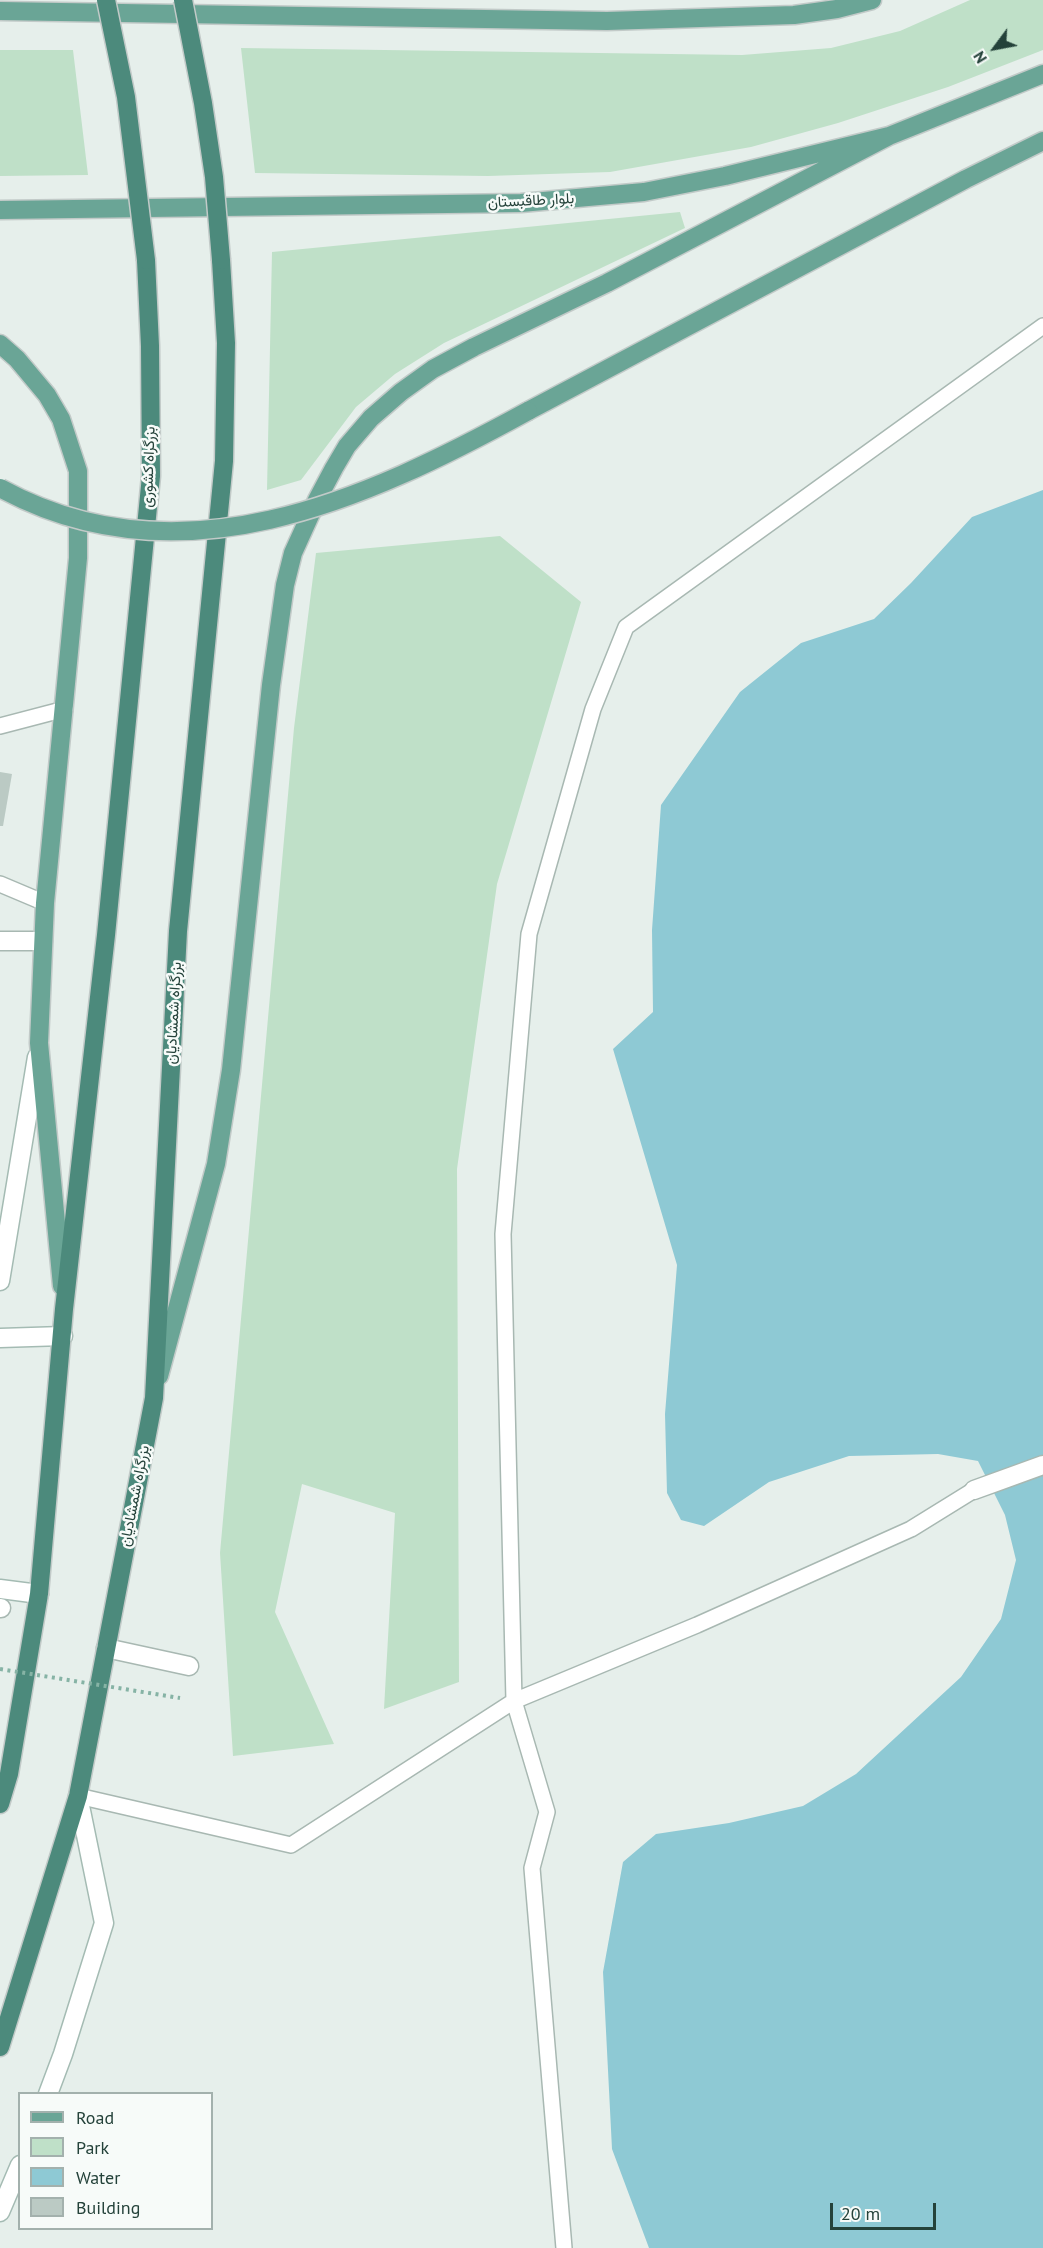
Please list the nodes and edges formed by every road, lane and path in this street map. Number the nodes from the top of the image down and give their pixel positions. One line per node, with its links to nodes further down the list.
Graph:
1 (106, 0): 20 (highway, بزرگراه کشوری, bridge)
2 (183, 0): 23 (highway, بزرگراه شمشادیان, bridge)
3 (872, 0): 4 (main road)
4 (0, 12)
5 (1043, 74): 6 (main road, بلوار طاقبستان)
6 (889, 136): 8 (main road, بلوار طاقبستان); 23 (main road)
7 (1043, 141): 11 (main road, bridge)
8 (0, 210)
9 (1043, 326): 32 (lane)
10 (0, 344): 12 (main road)
11 (0, 488)
12 (65, 709): 13 (lane); 15 (main road)
13 (0, 726)
14 (0, 884): 15 (lane)
15 (45, 903): 17 (main road)
16 (0, 941): 17 (main road)
17 (43, 941): 18 (main road)
18 (39, 1043): 19 (main road); 20 (main road)
19 (0, 1281)
20 (64, 1309): 21 (highway)
21 (63, 1336): 22 (main road); 27 (highway)
22 (0, 1338)
23 (154, 1398): 28 (highway, بزرگراه شمشادیان)
24 (1043, 1465): 25 (main road)
25 (974, 1490): 32 (lane)
26 (0, 1589): 27 (main road)
27 (39, 1593): 34 (highway)
28 (106, 1648): 29 (main road); 33 (highway, بزرگراه شمشادیان)
29 (189, 1666)
30 (0, 1669): 31 (path, bridge)
31 (180, 1698)
32 (514, 1701): 33 (lane); 39 (lane)
33 (78, 1796): 35 (highway, بزرگراه شمشادیان); 36 (main road)
34 (0, 1804)
35 (0, 2047)
36 (49, 2092)
37 (18, 2170): 38 (main road)
38 (0, 2212)
39 (564, 2248)

